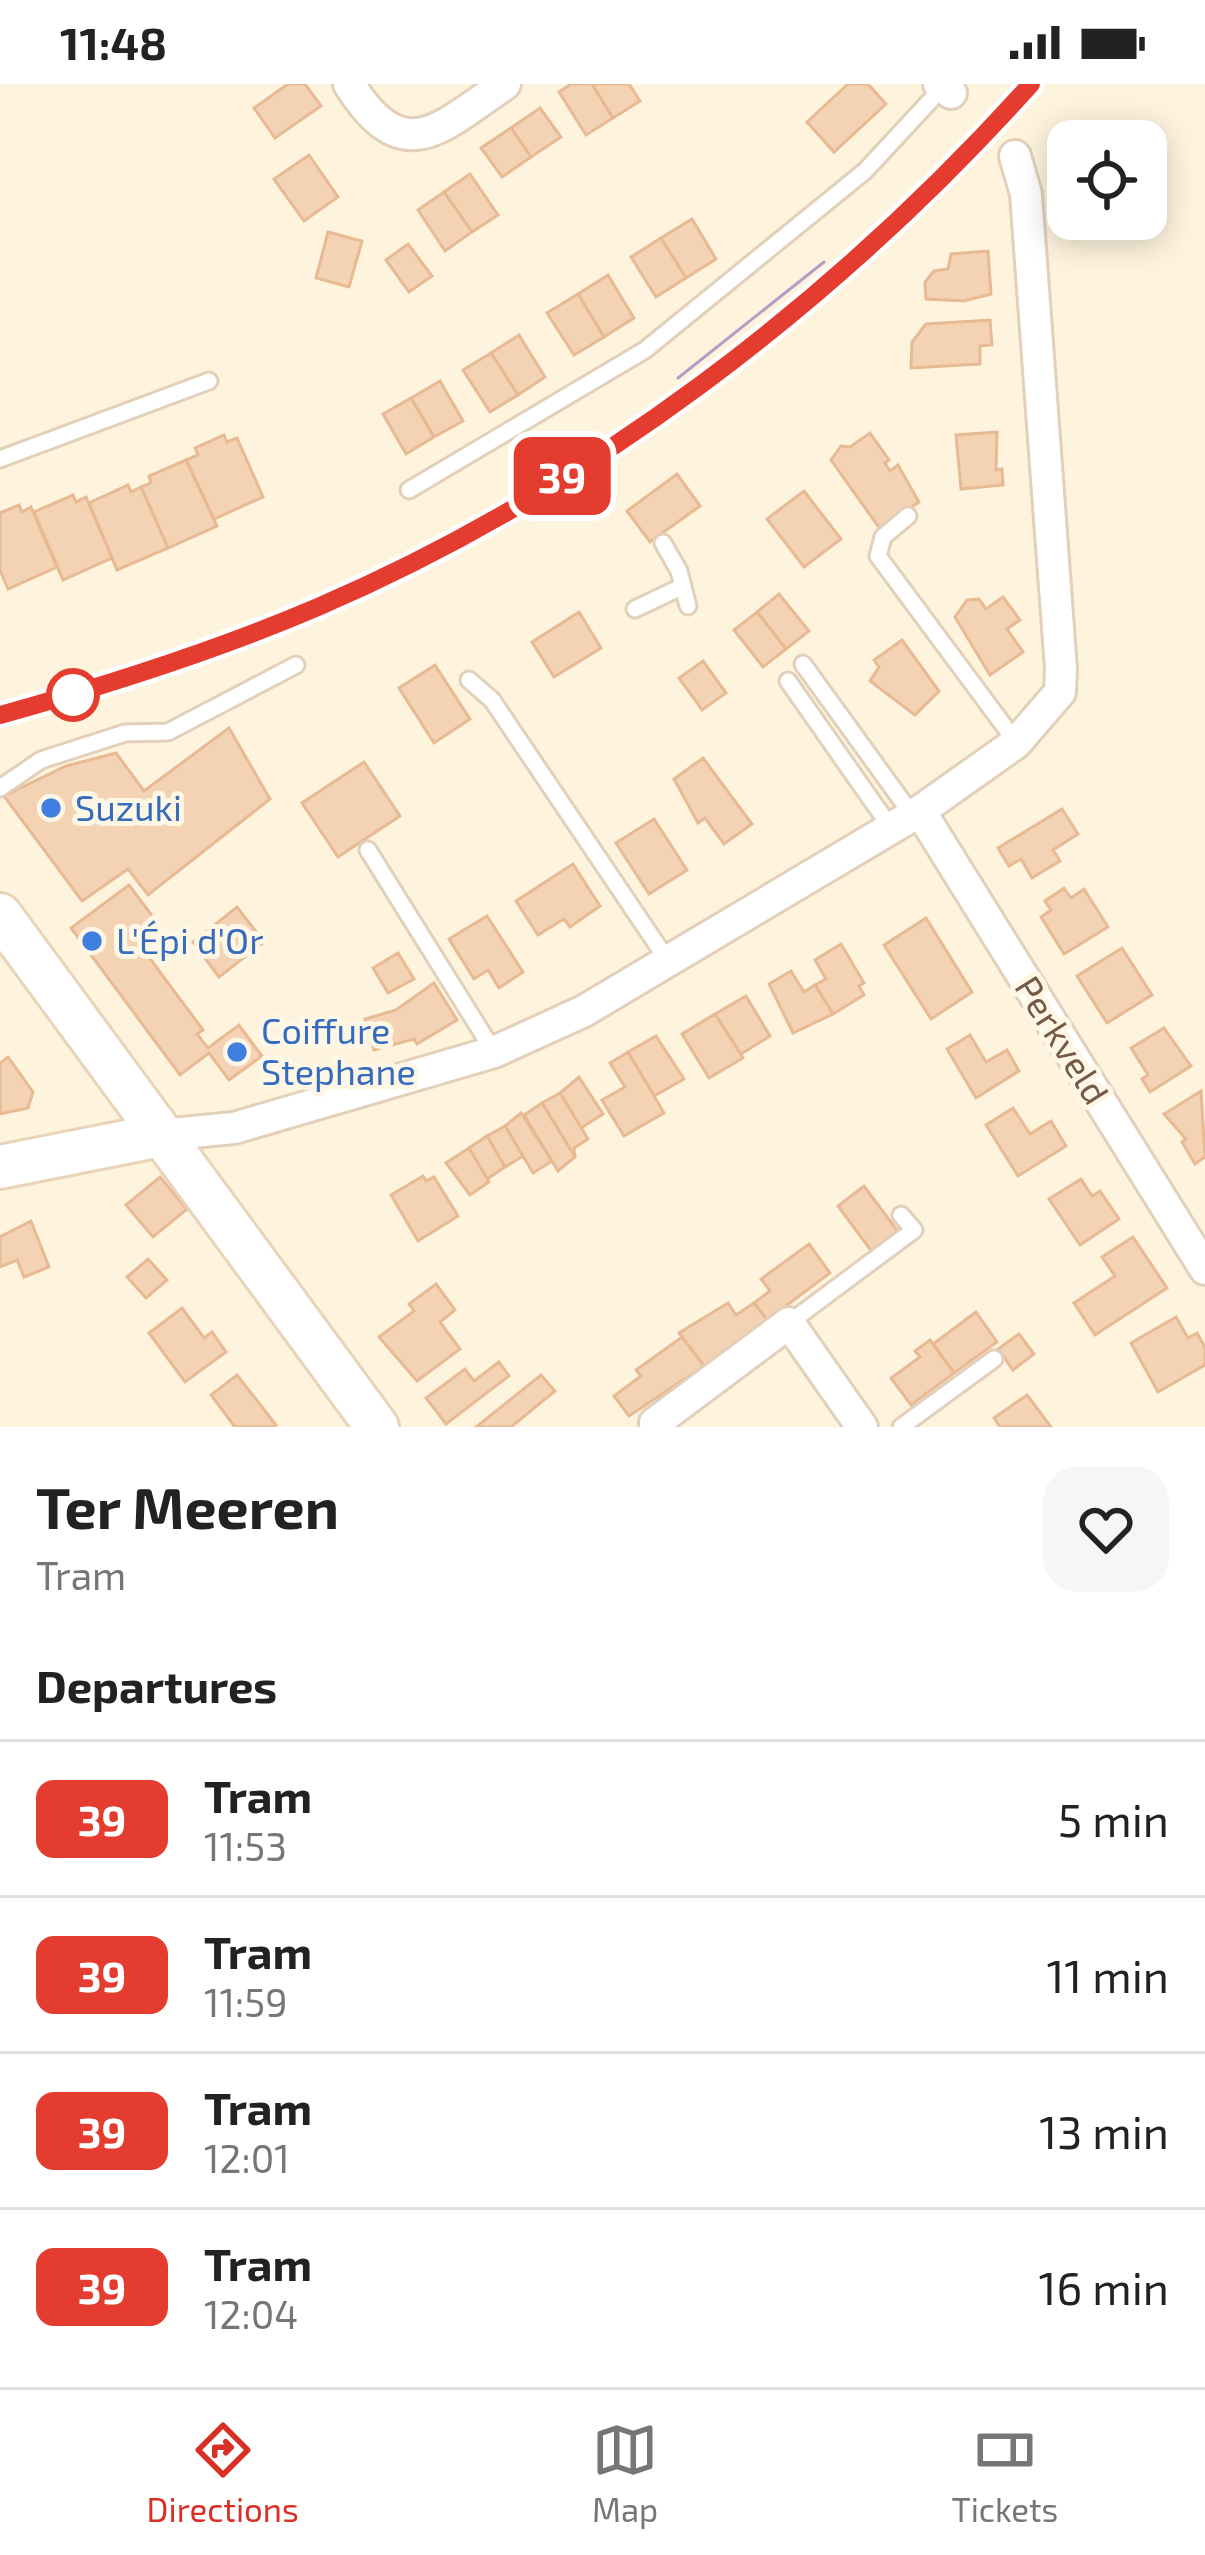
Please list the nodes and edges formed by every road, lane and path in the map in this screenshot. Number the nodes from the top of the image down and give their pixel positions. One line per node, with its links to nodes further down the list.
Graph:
1 (349, 84): 2 (street)
2 (505, 84)
3 (944, 88): 7 (lane)
4 (1015, 156): 17 (street)
5 (209, 381): 6 (lane)
6 (0, 459)
7 (409, 490)
8 (908, 516): 17 (lane)
9 (663, 543): 10 (lane)
10 (681, 587): 11 (lane); 12 (lane)
11 (688, 606)
12 (635, 609)
13 (803, 664): 19 (lane)
14 (296, 665): 18 (lane)
15 (469, 680): 22 (lane)
16 (788, 681): 19 (lane)
17 (1016, 743): 19 (street)
18 (0, 788)
19 (908, 818): 22 (street); 27 (street, Perkveld)
20 (368, 850): 23 (lane)
21 (0, 915): 24 (main road)
22 (668, 961): 23 (street)
23 (494, 1052): 24 (street)
24 (161, 1135): 25 (main road); 31 (main road)
25 (0, 1167)
26 (901, 1215): 28 (lane)
27 (1205, 1269)
28 (789, 1323): 30 (street); 32 (street)
29 (994, 1359): 33 (lane)
30 (655, 1423)
31 (377, 1427)
32 (862, 1427)
33 (901, 1427)

